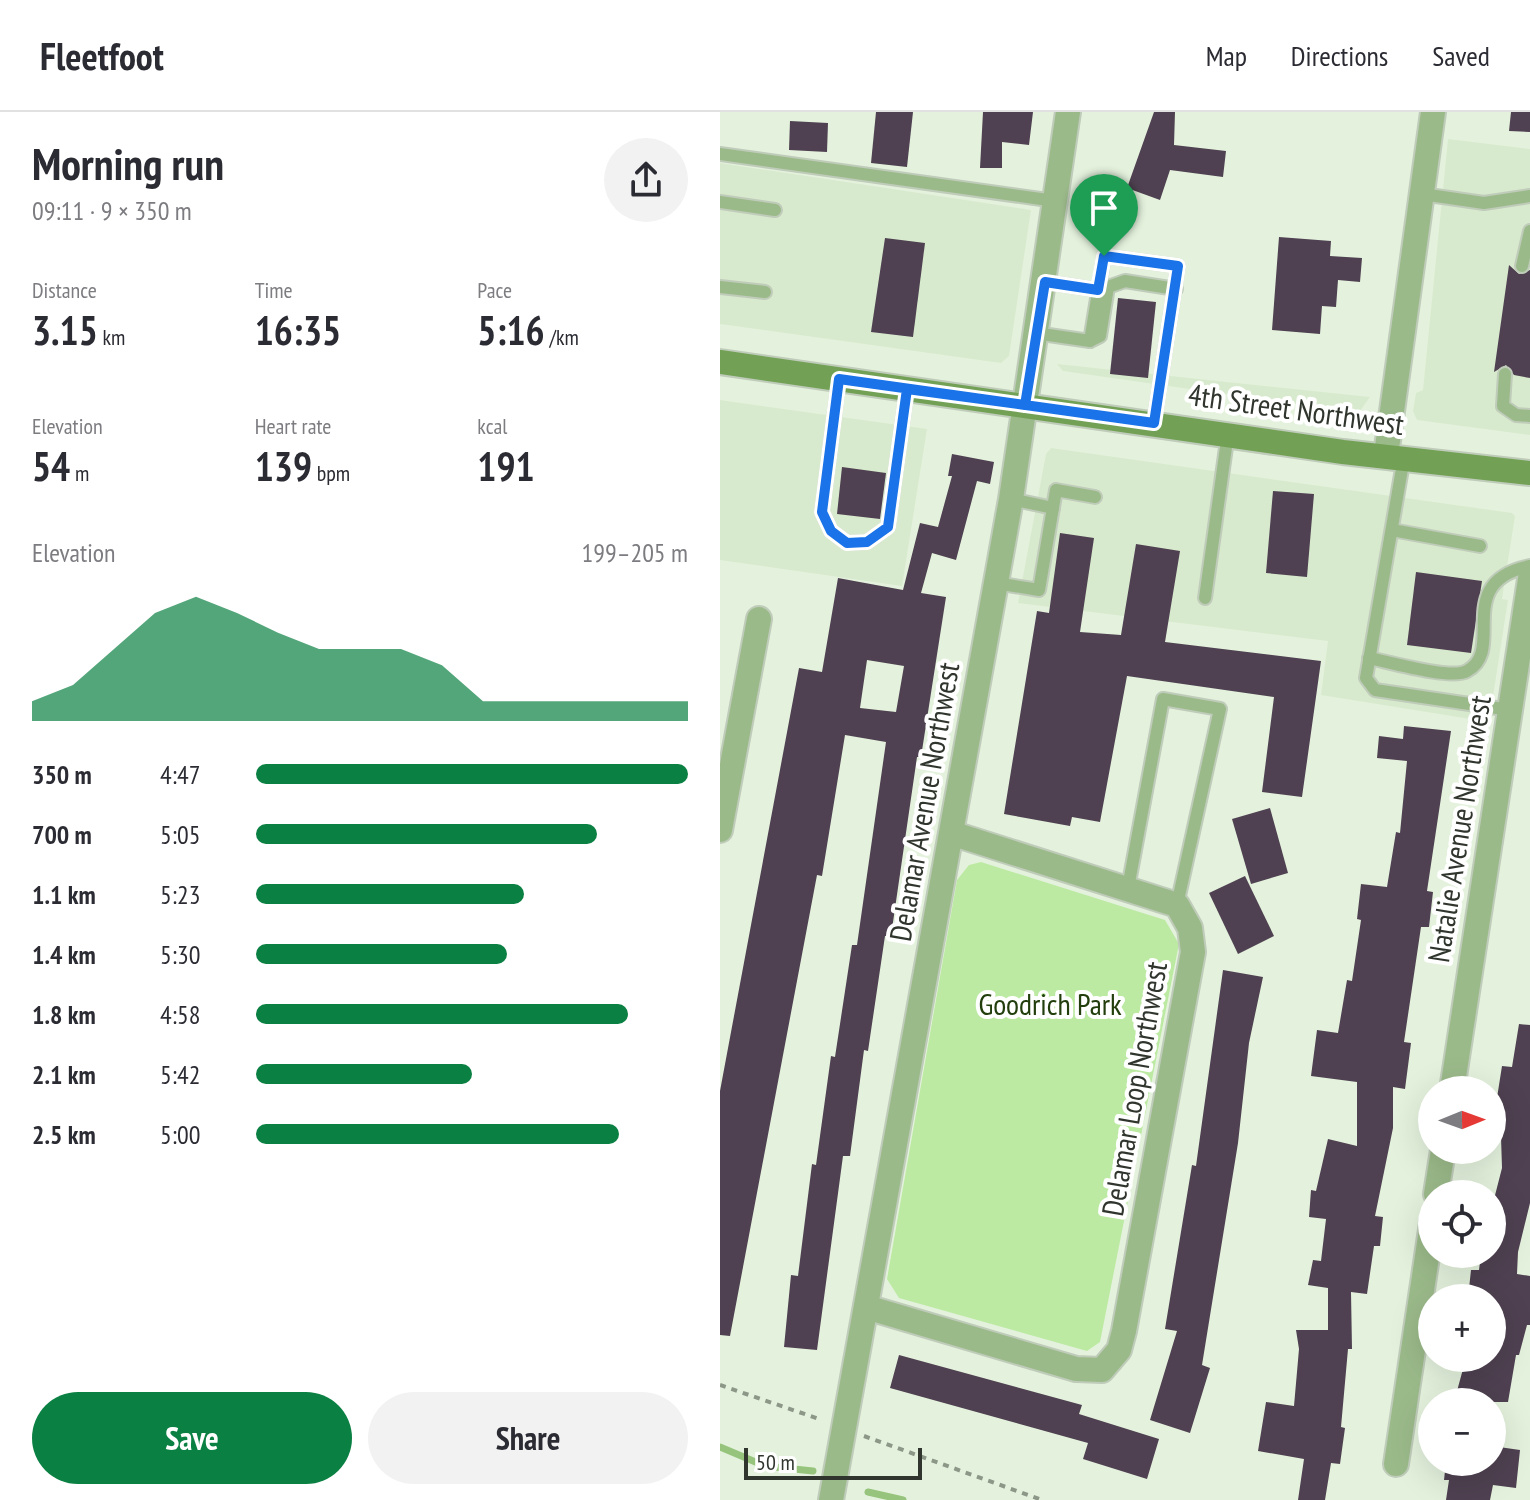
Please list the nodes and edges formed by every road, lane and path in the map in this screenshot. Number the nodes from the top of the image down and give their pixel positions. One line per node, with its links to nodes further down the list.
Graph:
1 (1068, 112): 6 (street, Delamar Avenue Northwest)
2 (1433, 112): 4 (street)
3 (720, 154): 6 (lane)
4 (1422, 194): 5 (lane); 26 (street)
5 (1530, 196)
6 (1055, 201): 11 (street, Delamar Avenue Northwest)
7 (720, 202): 8 (lane)
8 (775, 210)
9 (1530, 231): 10 (lane)
10 (1522, 266)
11 (1045, 282): 14 (lane); 16 (street, Delamar Avenue Northwest)
12 (720, 287): 15 (lane)
13 (1176, 289): 14 (lane); 17 (lane); 24 (lane)
14 (1098, 290): 17 (lane)
15 (765, 292)
16 (1035, 333): 17 (lane); 22 (street, Delamar Avenue Northwest)
17 (1090, 341)
18 (720, 362): 20 (main road, 4th Street Northwest)
19 (1505, 374): 23 (lane)
20 (839, 379): 21 (main road, 4th Street Northwest); 21 (lane)
21 (907, 389): 22 (main road, 4th Street Northwest)
22 (1025, 405): 24 (main road, 4th Street Northwest); 29 (street, Delamar Avenue Northwest)
23 (1530, 416)
24 (1154, 423): 25 (main road, 4th Street Northwest)
25 (1228, 433): 26 (main road, 4th Street Northwest); 36 (lane)
26 (1395, 456): 27 (main road, 4th Street Northwest); 31 (lane)
27 (1530, 473)
28 (1095, 497): 30 (lane)
29 (1011, 499): 30 (lane); 35 (street, Delamar Avenue Northwest)
30 (1053, 508): 35 (lane)
31 (1392, 530): 32 (lane); 38 (lane)
32 (1480, 546)
33 (1530, 566): 38 (lane)
34 (1530, 579): 39 (street, Natalie Avenue Northwest)
35 (996, 583): 42 (street, Delamar Avenue Northwest)
36 (1205, 598)
37 (759, 619): 41 (street)
38 (1369, 658): 40 (lane)
39 (1523, 675): 40 (street, Natalie Avenue Northwest)
40 (1510, 710): 45 (street, Natalie Avenue Northwest)
41 (720, 830)
42 (954, 834): 43 (street); 47 (street, Delamar Avenue Northwest)
43 (1128, 888): 44 (street); 44 (lane)
44 (1177, 905): 47 (street, Delamar Loop Northwest)
45 (1454, 1076)
46 (1425, 1268): 51 (street)
47 (866, 1307): 52 (street, Delamar Avenue Northwest)
48 (720, 1385): 49 (path)
49 (825, 1421)
50 (865, 1436): 53 (path)
51 (1396, 1464)
52 (831, 1500)
53 (1042, 1500)

